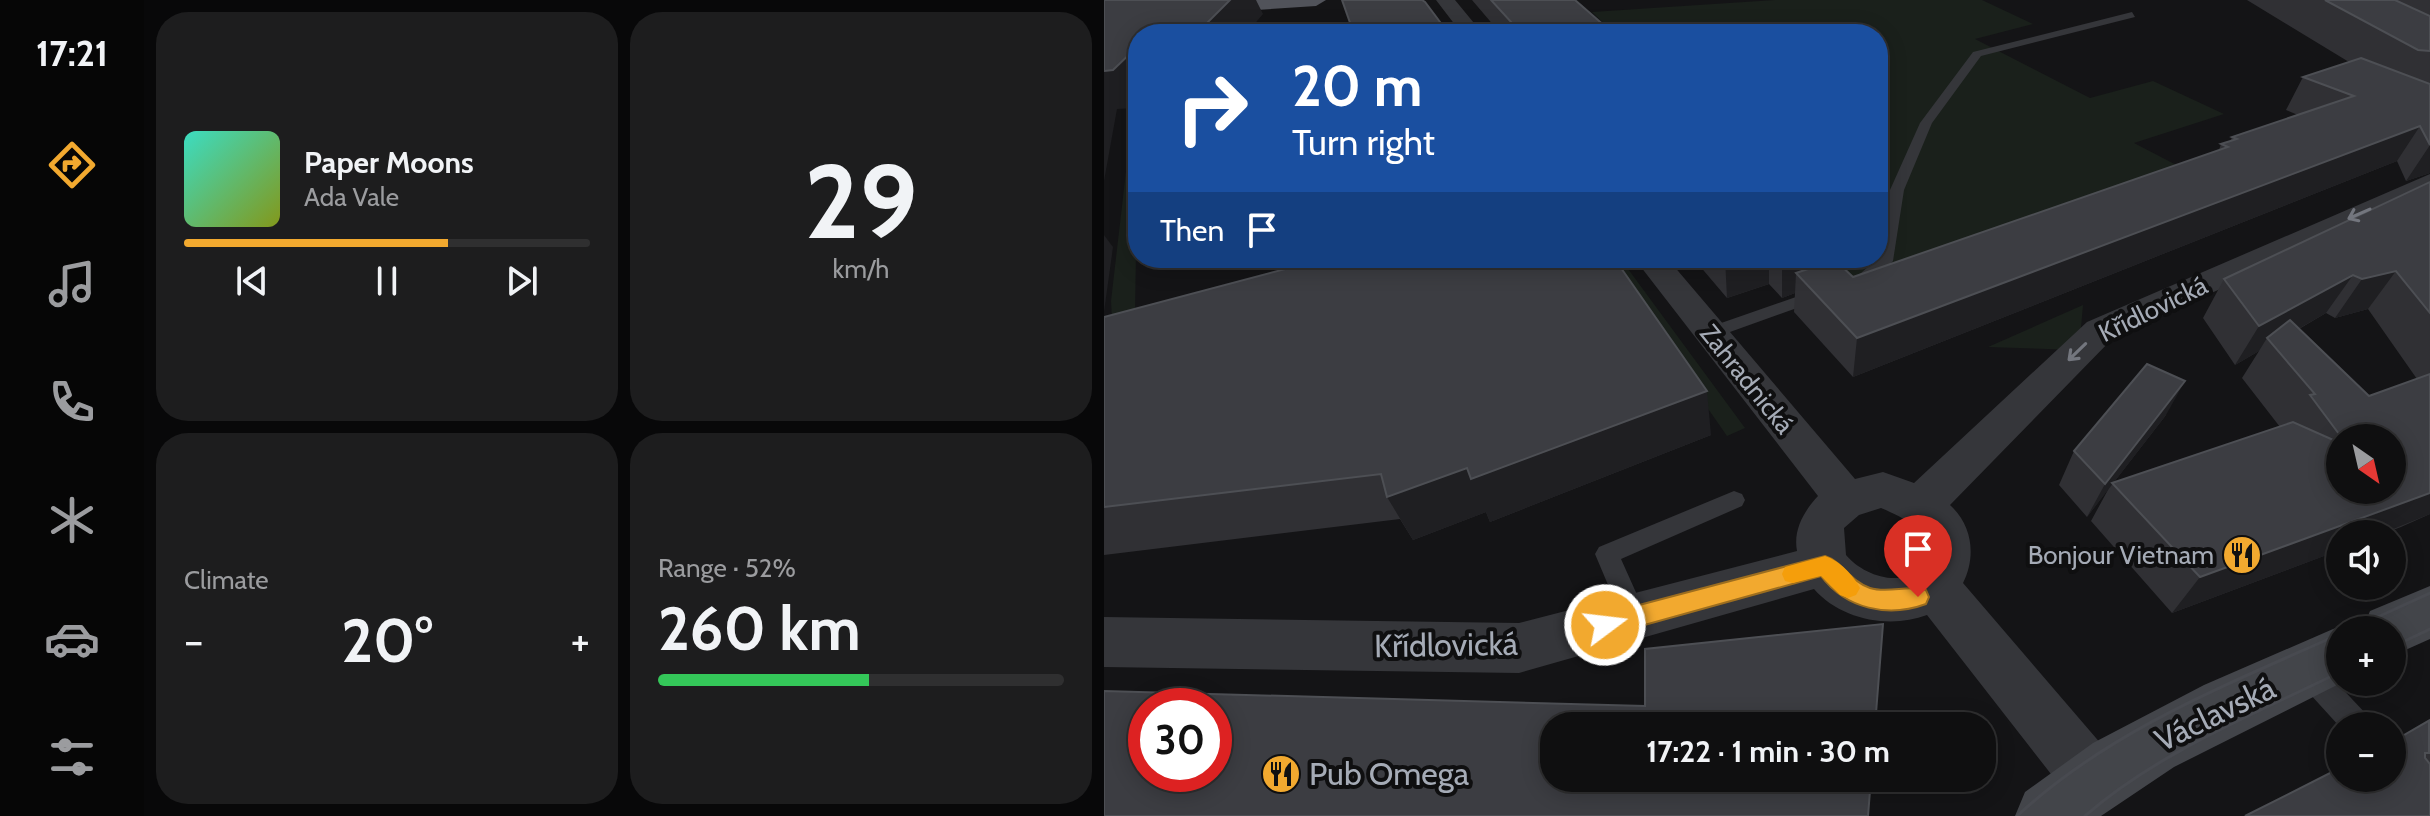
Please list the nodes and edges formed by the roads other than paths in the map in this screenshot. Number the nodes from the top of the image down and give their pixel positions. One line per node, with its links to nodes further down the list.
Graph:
1 (1198, 0): 4 (main road)
2 (1316, 0): 5 (main road)
3 (1445, 0): 7 (street)
4 (1104, 5)
5 (1104, 14)
6 (2132, 15): 9 (lane)
7 (1465, 24)
8 (2430, 182): 15 (street, Křídlovická, one-way to 15)
9 (1888, 243)
10 (1658, 268): 12 (street, Zahradnická)
11 (1877, 268): 12 (lane)
12 (1710, 333): 13 (street, Zahradnická)
13 (1845, 498): 15 (street); 16 (street)
14 (1734, 500): 19 (lane)
15 (1922, 504): 17 (street)
16 (1825, 565): 17 (street); 19 (street, Křídlovická)
17 (1935, 587): 24 (street)
18 (2430, 611): 20 (street)
19 (1634, 617): 21 (street, Křídlovická)
20 (2406, 622)
21 (1104, 642)
22 (2323, 662): 23 (lane); 24 (street, Václavská)
23 (2350, 712)
24 (2071, 798)

